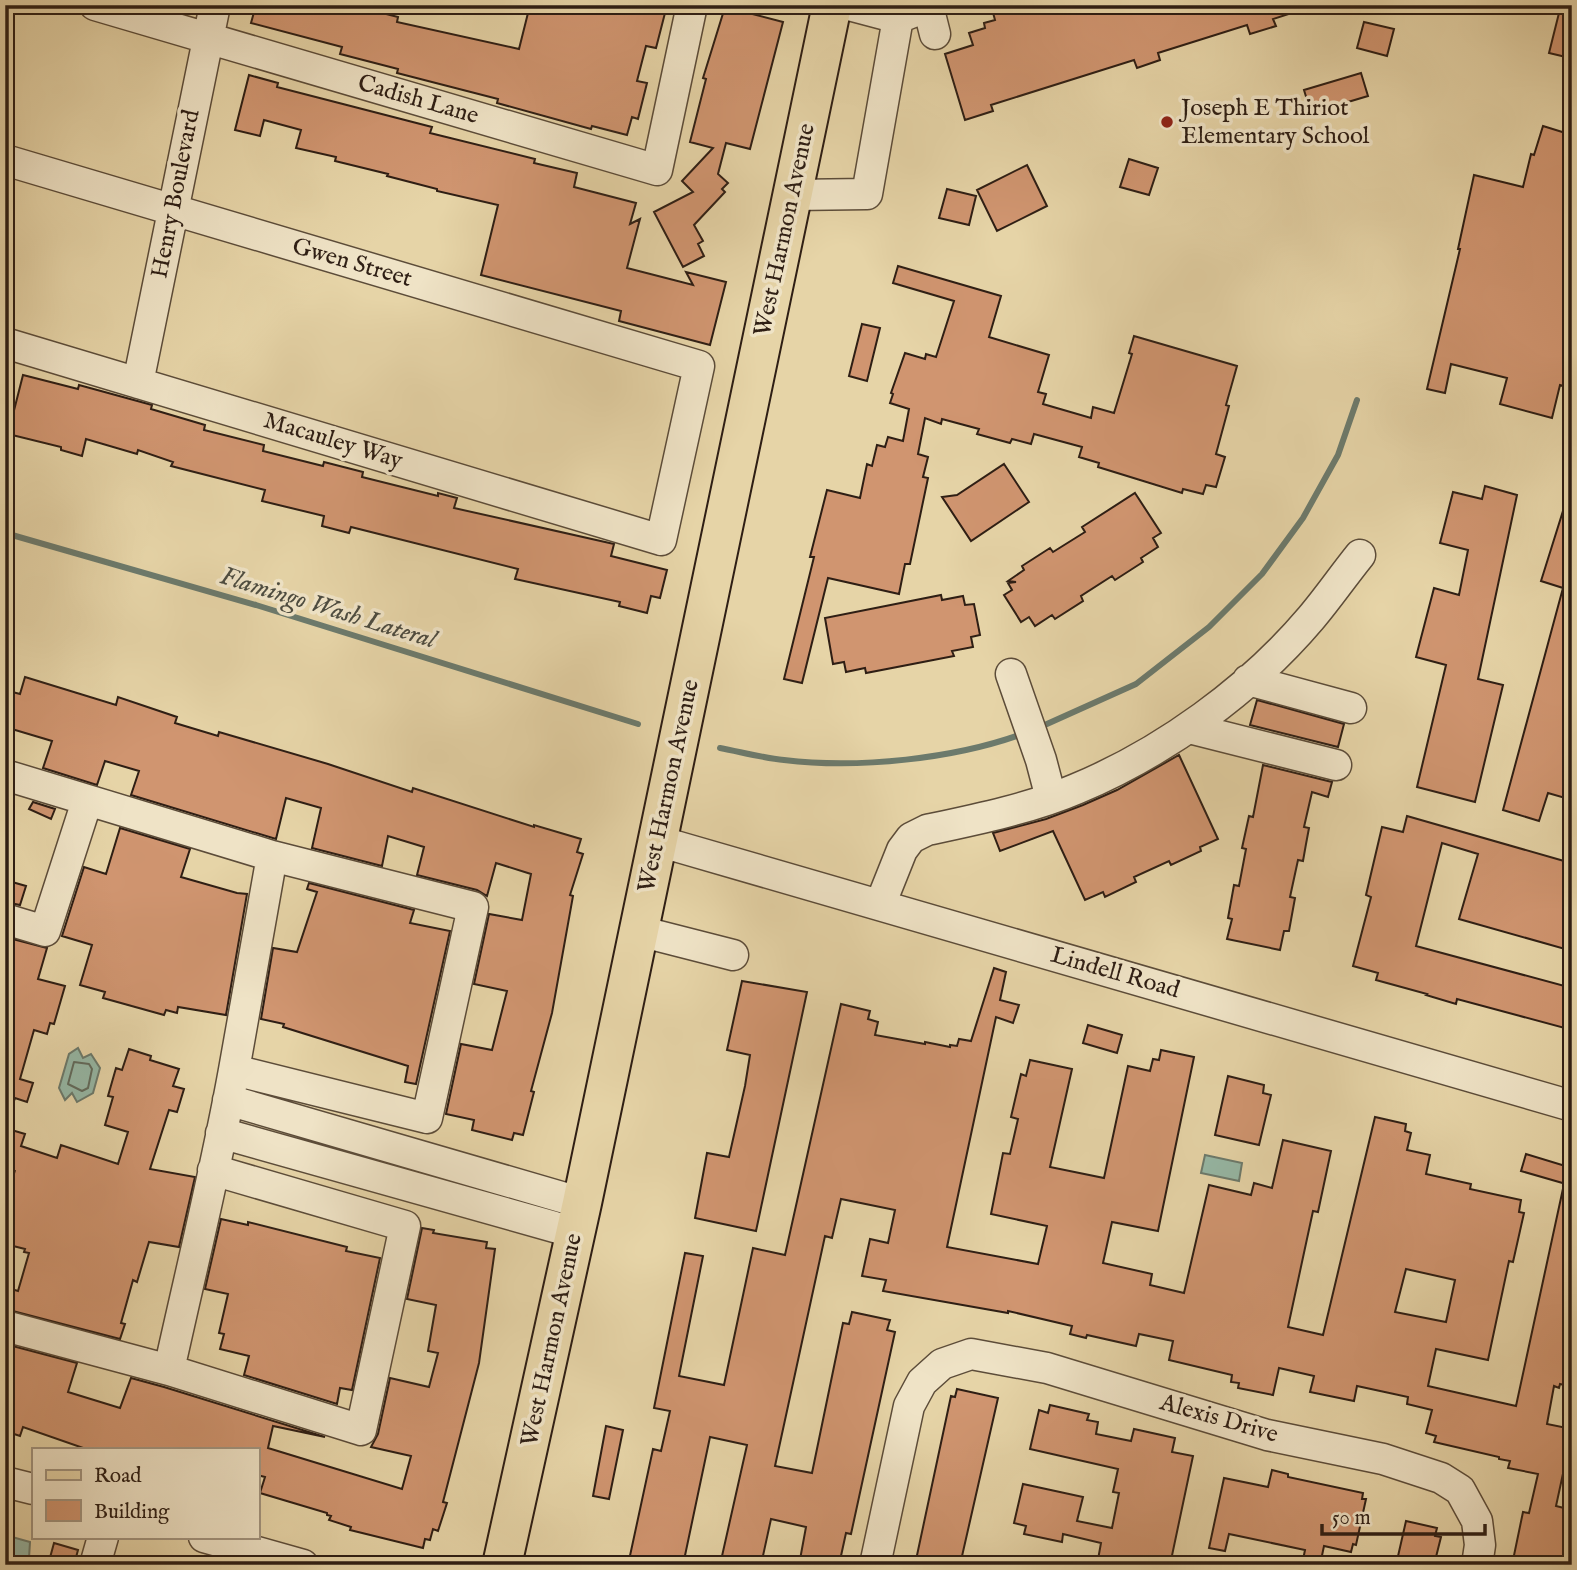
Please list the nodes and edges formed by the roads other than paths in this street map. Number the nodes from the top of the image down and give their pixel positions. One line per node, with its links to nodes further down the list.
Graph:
1 (95, 5): 8 (street, Cadish Lane)
2 (215, 5): 8 (street, Henry Boulevard)
3 (692, 5): 8 (street, Cadish Lane)
4 (832, 5): 10 (main road, West Harmon Avenue)
5 (849, 5): 6 (street)
6 (898, 18): 7 (street); 10 (street)
7 (935, 34)
8 (207, 39): 11 (street, Henry Boulevard)
9 (5, 160): 11 (street, Gwen Street)
10 (793, 195): 24 (main road, West Harmon Avenue)
11 (174, 210): 13 (street, Henry Boulevard); 14 (street, Gwen Street)
12 (5, 344): 13 (street, Macauley Way)
13 (138, 383): 14 (street, Macauley Way)
14 (661, 540)
15 (1360, 555): 16 (street)
16 (1248, 680): 18 (street); 19 (street)
17 (1015, 687): 22 (street)
18 (1351, 708)
19 (1189, 728): 20 (street); 22 (street)
20 (1336, 765)
21 (5, 775): 23 (street)
22 (1051, 798): 26 (street)
23 (87, 801): 25 (street); 27 (street)
24 (658, 841): 26 (street, Lindell Road); 28 (main road, West Harmon Avenue)
25 (272, 856): 30 (street); 30 (street)
26 (880, 905): 32 (street, Lindell Road)
27 (5, 919)
28 (639, 931): 29 (street); 37 (main road, West Harmon Avenue)
29 (733, 955)
30 (234, 1070): 31 (street)
31 (228, 1100): 33 (street); 34 (street)
32 (1572, 1106)
33 (221, 1133): 35 (street); 36 (street)
34 (442, 1163): 36 (street); 37 (street)
35 (213, 1170): 39 (street); 39 (street)
36 (434, 1193): 37 (street)
37 (579, 1218): 46 (main road, West Harmon Avenue)
38 (5, 1326): 39 (street)
39 (169, 1370)
40 (5, 1482): 41 (street)
41 (32, 1489)
42 (103, 1538): 44 (street)
43 (208, 1538): 45 (street)
44 (95, 1565)
45 (303, 1565)
46 (502, 1565)
47 (875, 1565): 48 (street, Alexis Drive)
48 (1477, 1565)

